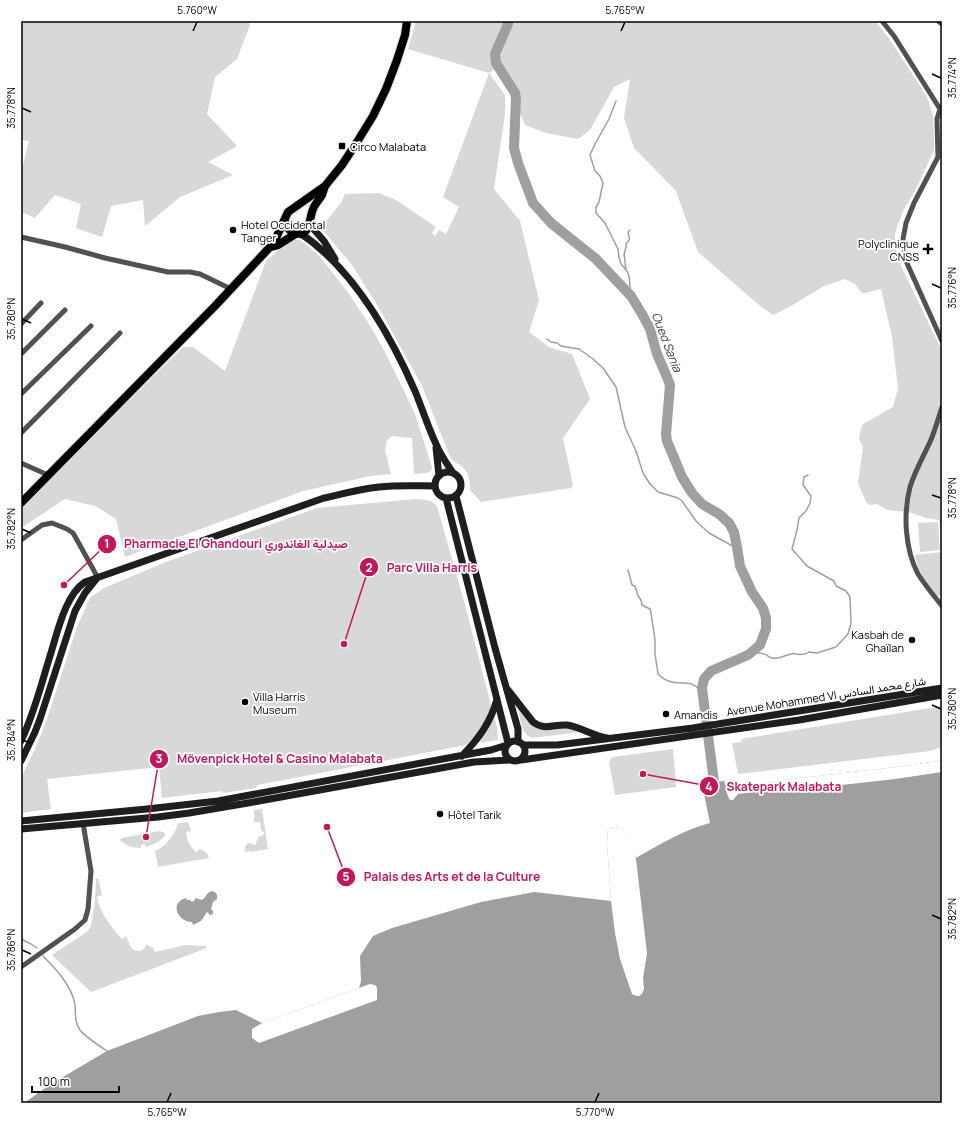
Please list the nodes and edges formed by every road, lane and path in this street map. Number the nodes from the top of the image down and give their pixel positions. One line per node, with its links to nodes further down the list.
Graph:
1 (408, 21): 7 (main road)
2 (882, 21): 5 (street)
3 (938, 21): 4 (street)
4 (942, 24)
5 (941, 110): 6 (street)
6 (940, 156): 21 (street)
7 (325, 186): 8 (main road); 10 (main road)
8 (293, 209): 9 (main road); 10 (main road)
9 (285, 221): 11 (main road); 13 (main road)
10 (310, 223): 11 (main road); 14 (main road)
11 (298, 233): 13 (main road); 14 (main road)
12 (21, 237): 15 (street)
13 (270, 247): 15 (main road)
14 (340, 268): 26 (main road)
15 (231, 289): 29 (main road)
16 (41, 303): 18 (street)
17 (65, 310): 22 (street)
18 (21, 324)
19 (91, 326): 23 (street)
20 (120, 333): 25 (street)
21 (942, 341)
22 (21, 354)
23 (21, 394)
24 (942, 407): 37 (street)
25 (21, 433)
26 (436, 444): 28 (main road); 30 (main road)
27 (21, 463): 29 (street)
28 (453, 473): 30 (main road); 32 (main road)
29 (48, 475): 34 (main road)
30 (439, 476): 31 (main road)
31 (435, 486): 33 (main road); 36 (main road)
32 (456, 496): 33 (main road); 38 (main road)
33 (446, 498): 41 (main road)
34 (21, 503)
35 (21, 540): 36 (street)
36 (98, 578): 45 (main road); 51 (main road)
37 (942, 606)
38 (506, 687): 44 (main road); 46 (main road)
39 (942, 688): 42 (main road, Avenue Mohammed VI شارع محمد السادس)
40 (942, 695): 42 (main road, Avenue Mohammed VI شارع محمد السادس)
41 (497, 699): 47 (main road); 48 (main road)
42 (720, 728): 43 (main road, Avenue Mohammed VI شارع محمد السادس)
43 (694, 732): 44 (main road, Avenue Mohammed VI شارع محمد السادس); 50 (main road, Avenue Mohammed VI شارع محمد السادس)
44 (613, 739): 46 (main road, Avenue Mohammed VI شارع محمد السادس)
45 (21, 741)
46 (521, 743): 47 (main road); 50 (main road)
47 (508, 744): 48 (main road); 49 (main road)
48 (462, 756): 52 (main road)
49 (509, 760): 50 (main road); 53 (main road)
50 (521, 760)
51 (21, 761)
52 (21, 821)
53 (82, 824): 54 (main road); 55 (street)
54 (21, 829)
55 (21, 967)

